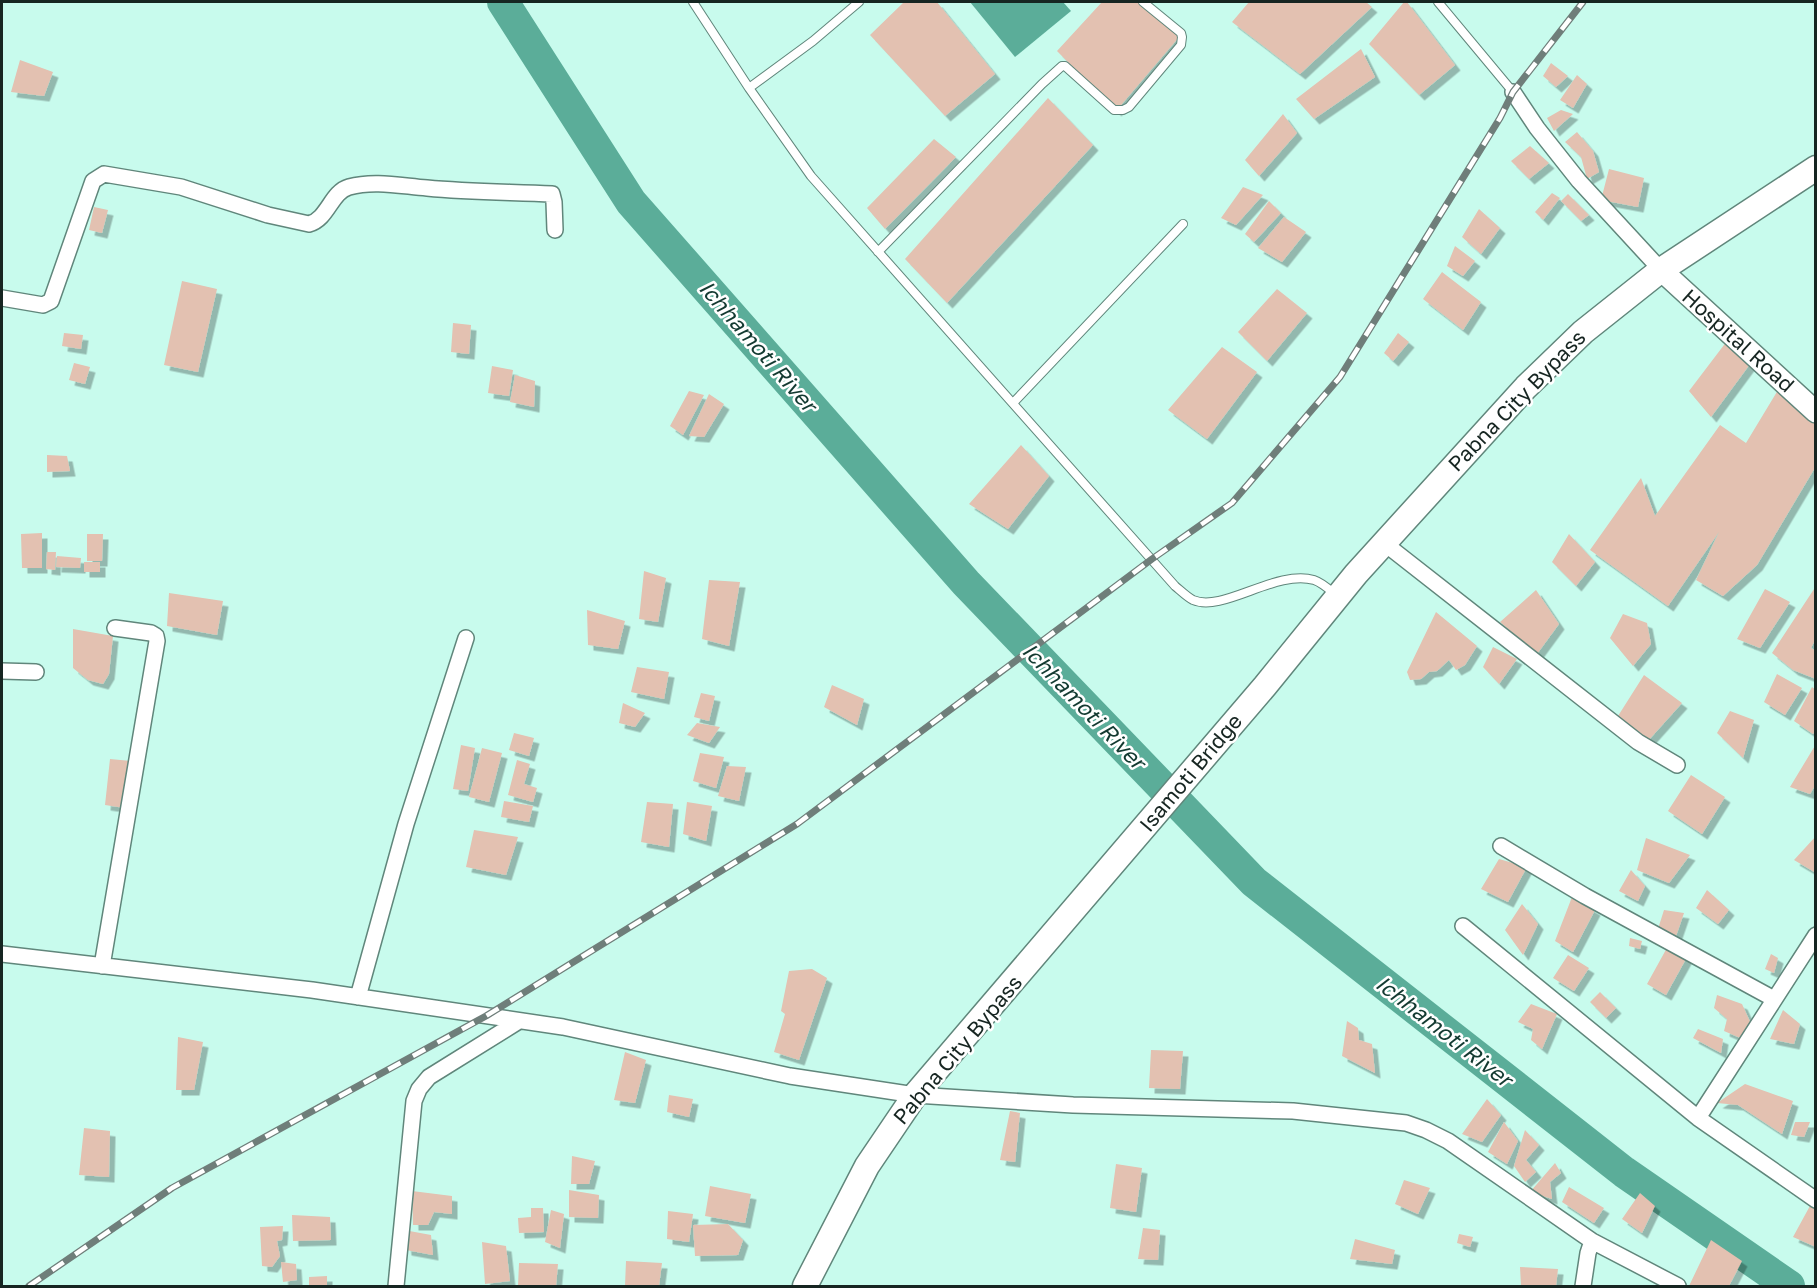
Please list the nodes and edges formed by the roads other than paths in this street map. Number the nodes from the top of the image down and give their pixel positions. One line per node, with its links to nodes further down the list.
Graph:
1 (693, 2): 5 (lane)
2 (859, 2): 5 (lane)
3 (1143, 2): 10 (lane)
4 (1438, 2): 6 (lane)
5 (749, 88): 10 (lane)
6 (1514, 92): 11 (street)
7 (1815, 168): 11 (highway, Pabna City Bypass)
8 (1183, 224): 13 (lane)
9 (555, 230): 12 (street)
10 (878, 252): 13 (lane)
11 (1661, 270): 14 (main road, Hospital Road); 15 (highway, Pabna City Bypass)
12 (2, 298)
13 (1013, 403): 16 (lane)
14 (1815, 412)
15 (1384, 543): 16 (highway, Pabna City Bypass); 22 (street)
16 (1338, 597): 21 (highway, Pabna City Bypass)
17 (115, 628): 28 (street)
18 (466, 638): 29 (street)
19 (2, 671): 20 (street)
20 (36, 672)
21 (1265, 686): 24 (highway, Isamoti Bridge)
22 (1677, 765)
23 (1501, 846): 30 (street)
24 (1117, 860): 32 (highway, Pabna City Bypass)
25 (1463, 926): 33 (street)
26 (1815, 935): 30 (street)
27 (2, 954): 28 (street)
28 (102, 966): 29 (street)
29 (358, 997): 31 (street)
30 (1774, 999): 33 (street)
31 (519, 1021): 32 (street); 36 (street)
32 (915, 1095): 35 (street); 37 (highway, Pabna City Bypass)
33 (1698, 1118): 34 (street)
34 (1815, 1200)
35 (1592, 1240): 38 (street); 39 (street)
36 (396, 1287)
37 (805, 1287)
38 (1583, 1287)
39 (1678, 1287)

